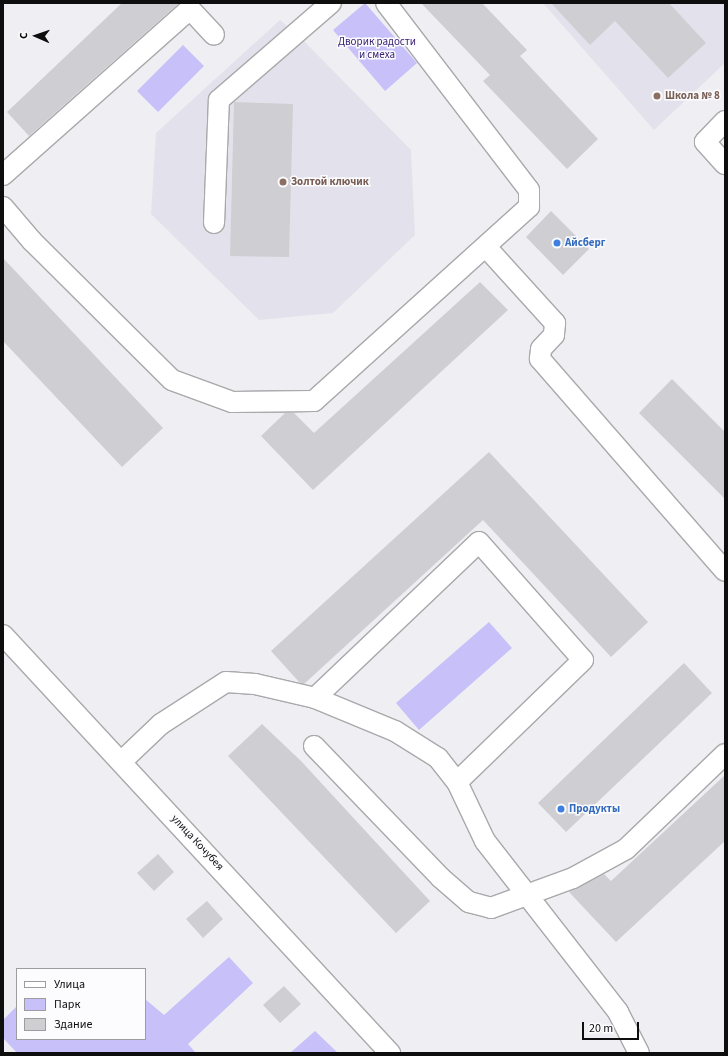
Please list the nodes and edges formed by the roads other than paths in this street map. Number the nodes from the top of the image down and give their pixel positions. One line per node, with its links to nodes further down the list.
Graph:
1 (331, 3): 8 (street)
2 (386, 3): 9 (street)
3 (214, 35): 6 (street)
4 (725, 121): 5 (street)
5 (725, 164)
6 (3, 174)
7 (3, 207): 9 (street)
8 (214, 223)
9 (486, 247): 10 (street)
10 (725, 571)
11 (3, 635): 15 (street, улица Кочубея)
12 (314, 698): 15 (street); 16 (street); 16 (street)
13 (314, 746): 17 (street)
14 (725, 754): 17 (street)
15 (122, 761): 18 (street, улица Кочубея)
16 (457, 782): 17 (street)
17 (527, 894): 19 (street)
18 (390, 1053)
19 (639, 1053)

